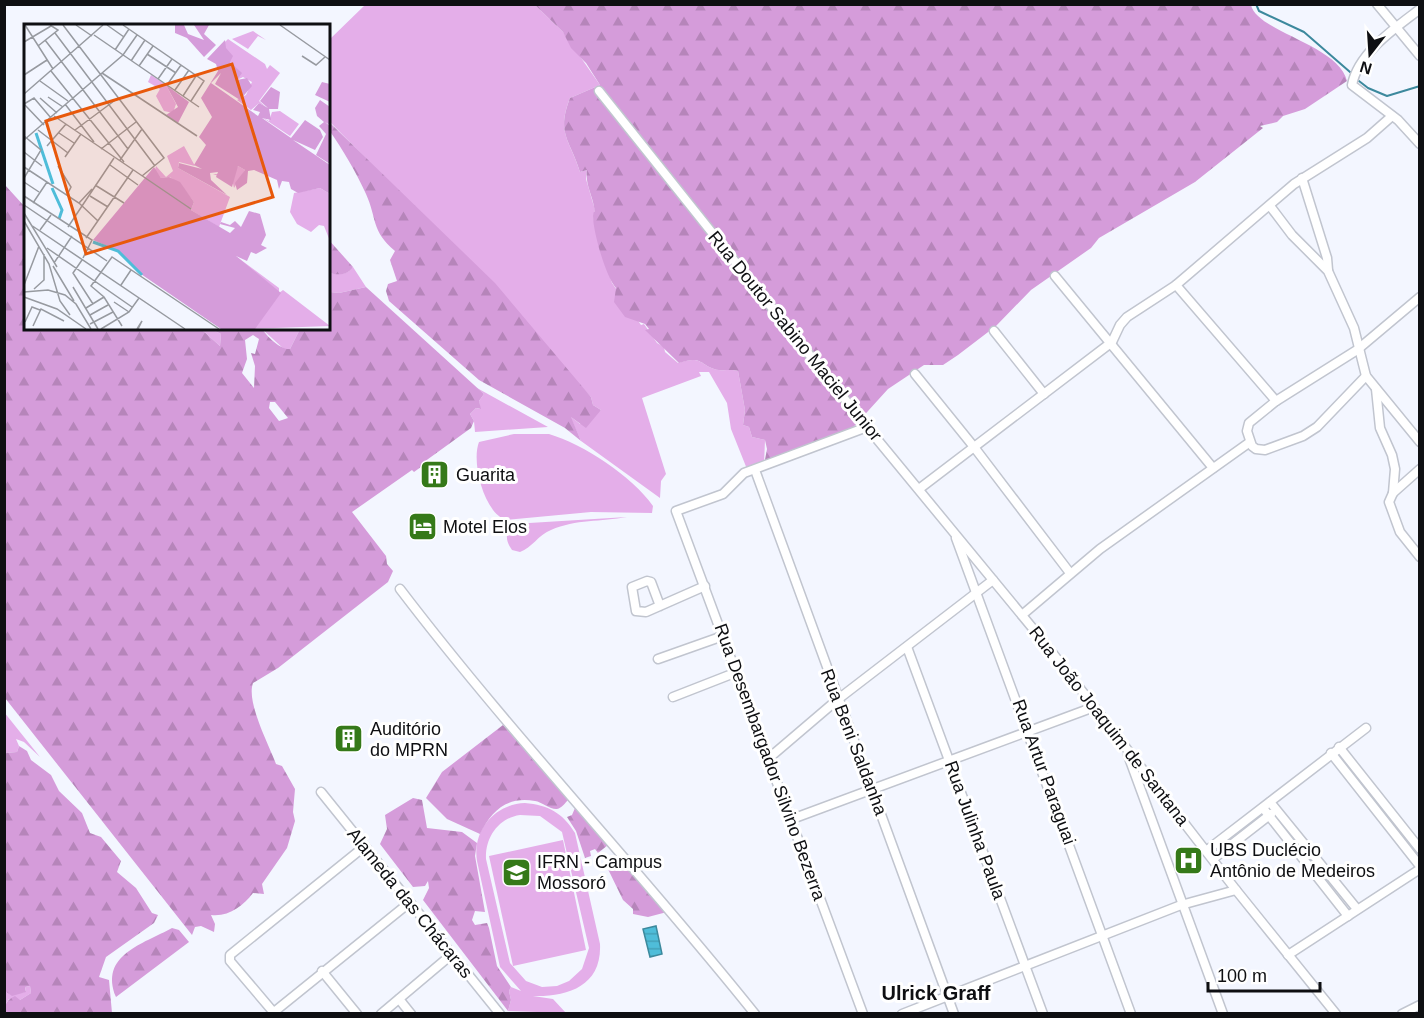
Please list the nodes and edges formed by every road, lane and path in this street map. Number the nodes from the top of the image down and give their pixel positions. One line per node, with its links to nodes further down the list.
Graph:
1 (1377, 4): 3 (street)
2 (1419, 9): 3 (street)
3 (1396, 27): 4 (street); 6 (street)
4 (1419, 56)
5 (599, 91): 22 (street, Rua Doutor Sabino Maciel Junior)
6 (1392, 116): 7 (street); 8 (street)
7 (1419, 144)
8 (1302, 178): 9 (street); 10 (street)
9 (1270, 206): 10 (street); 12 (street)
10 (1328, 271): 16 (street)
11 (1055, 276): 15 (street)
12 (1176, 285): 15 (street); 21 (street)
13 (1419, 297): 16 (street)
14 (994, 331): 20 (street)
15 (1112, 342): 20 (street); 26 (street)
16 (1357, 350): 18 (street); 21 (street)
17 (915, 374): 25 (street)
18 (1366, 376): 19 (street); 23 (street)
19 (1376, 389): 24 (street); 30 (street)
20 (1044, 394): 25 (street)
21 (1276, 401): 23 (street)
22 (867, 428): 28 (street); 29 (street, Rua Doutor Sabino Maciel Junior)
23 (1250, 442): 26 (street)
24 (1419, 442)
25 (974, 447): 29 (street); 33 (street)
26 (1213, 468): 33 (street)
27 (1419, 469): 30 (street)
28 (755, 470): 35 (street, Rua Desembargador Silvino Bezerra); 45 (street, Rua Beni Saldanha)
29 (919, 489): 31 (street, Rua Doutor Sabino Maciel Junior)
30 (1393, 493): 32 (street)
31 (954, 531): 34 (street, Rua Doutor Sabino Maciel Junior); 37 (street, Rua Artur Paraguai)
32 (1419, 557)
33 (1070, 573): 39 (street)
34 (993, 580): 37 (street); 39 (street, Rua João Joaquim de Santana)
35 (705, 586): 38 (street); 40 (street, Rua Desembargador Silvino Bezerra)
36 (400, 589): 82 (street)
37 (977, 593): 41 (street); 48 (street, Rua Artur Paraguai)
38 (660, 606)
39 (1022, 615): 46 (street, Rua João Joaquim de Santana)
40 (723, 636): 42 (street); 43 (street, Rua Desembargador Silvino Bezerra)
41 (907, 647): 45 (street); 53 (street, Rua Julinha Paula)
42 (658, 659)
43 (737, 672): 44 (street); 52 (street, Rua Desembargador Silvino Bezerra)
44 (673, 696)
45 (837, 700): 52 (street); 54 (street, Rua Beni Saldanha)
46 (1094, 706): 48 (street); 49 (street, Rua João Joaquim de Santana)
47 (1366, 728): 50 (street)
48 (1028, 731): 53 (street); 69 (street, Rua Artur Paraguai)
49 (1125, 747): 61 (street, Rua João Joaquim de Santana); 66 (street)
50 (1339, 747): 51 (street); 60 (street)
51 (1330, 753): 56 (street); 63 (street)
52 (769, 758): 58 (street, Rua Desembargador Silvino Bezerra)
53 (950, 760): 54 (street); 72 (street, Rua Julinha Paula)
54 (871, 789): 58 (street); 74 (street, Rua Beni Saldanha)
55 (321, 792): 59 (street, Alameda das Chácaras)
56 (1273, 806): 57 (street); 67 (street)
57 (1266, 812): 61 (street); 62 (street); 68 (street)
58 (792, 819): 83 (street, Rua Desembargador Silvino Bezerra)
59 (365, 846): 65 (street, Alameda das Chácaras); 78 (street)
60 (1419, 849)
61 (1206, 851): 62 (street, Rua João Joaquim de Santana)
62 (1213, 859): 64 (street, Rua João Joaquim de Santana)
63 (1419, 868): 67 (street)
64 (1236, 890): 66 (street); 71 (street, Rua João Joaquim de Santana)
65 (409, 903): 70 (street, Alameda das Chácaras); 73 (street)
66 (1181, 905): 69 (street); 88 (street)
67 (1357, 909): 68 (street)
68 (1348, 916): 71 (street)
69 (1104, 935): 72 (street); 87 (street, Rua Artur Paraguai)
70 (451, 956): 75 (street); 77 (street, Alameda das Chácaras)
71 (1288, 956): 89 (street, Rua João Joaquim de Santana)
72 (1026, 967): 74 (street); 86 (street, Rua Julinha Paula)
73 (322, 971): 78 (street); 79 (street)
74 (947, 996): 84 (street); 85 (street, Rua Beni Saldanha)
75 (399, 999): 80 (street); 81 (street)
76 (1419, 1005): 90 (street)
77 (497, 1012)
78 (275, 1013)
79 (357, 1014)
80 (381, 1014)
81 (411, 1014)
82 (755, 1014)
83 (863, 1014)
84 (902, 1014)
85 (954, 1014)
86 (1043, 1014)
87 (1131, 1014)
88 (1223, 1014)
89 (1336, 1014)
90 (1402, 1014)

